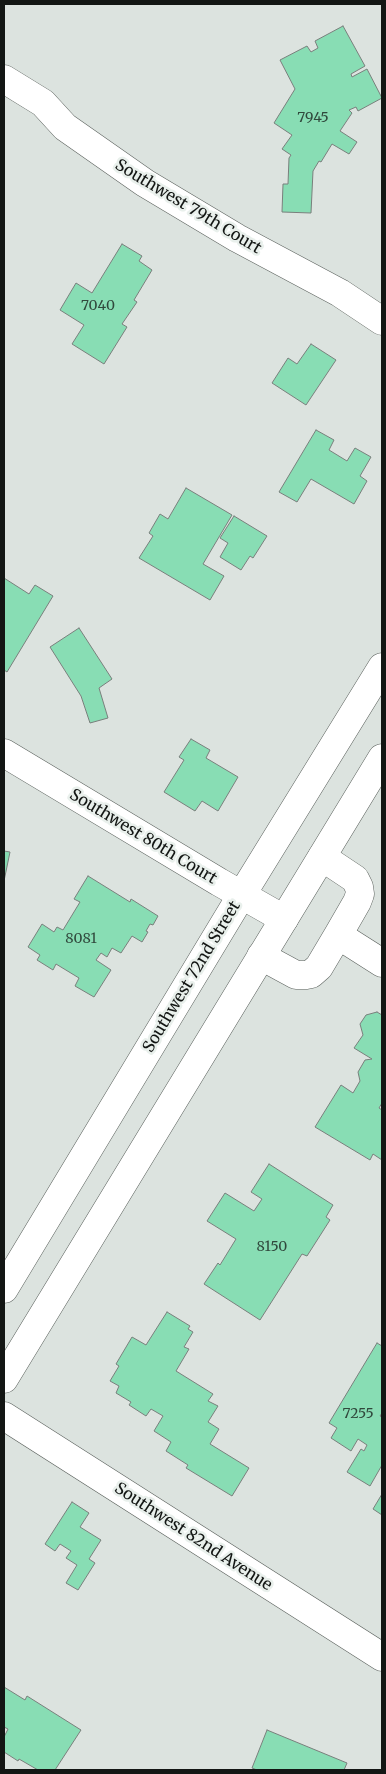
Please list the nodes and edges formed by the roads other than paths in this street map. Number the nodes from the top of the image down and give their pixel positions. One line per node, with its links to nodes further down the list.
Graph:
1 (4, 79): 2 (street, Southwest 79th Court)
2 (382, 321)
3 (382, 667): 7 (street, Southwest 72nd Street)
4 (4, 753): 7 (street, Southwest 80th Court)
5 (382, 758): 6 (street)
6 (322, 857): 8 (street); 9 (street)
7 (241, 896): 8 (street, Southwest 80th Court); 12 (street, Southwest 72nd Street)
8 (284, 919): 10 (street)
9 (338, 935): 10 (street); 11 (street)
10 (262, 956): 13 (street)
11 (382, 963)
12 (4, 1289)
13 (4, 1379)
14 (4, 1416): 15 (street, Southwest 82nd Avenue)
15 (382, 1658)

